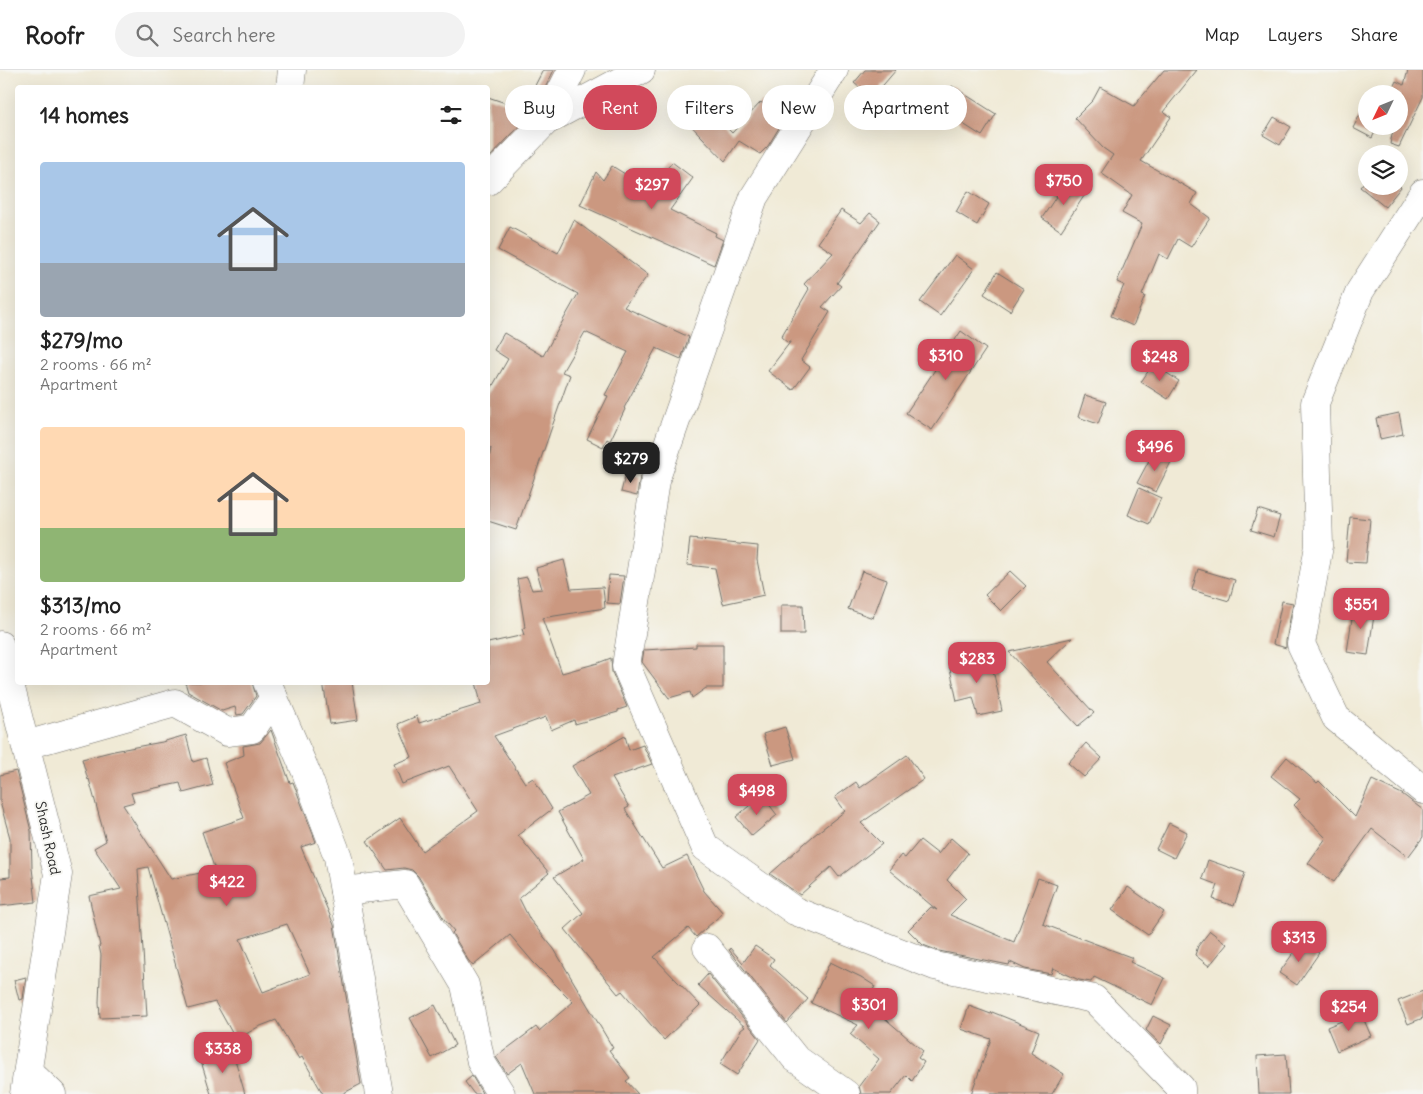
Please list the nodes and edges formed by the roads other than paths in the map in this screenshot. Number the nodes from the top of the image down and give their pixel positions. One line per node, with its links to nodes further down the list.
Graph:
1 (292, 70): 5 (street)
2 (572, 70): 6 (street)
3 (641, 70): 7 (street)
4 (834, 70): 22 (street)
5 (290, 85)
6 (564, 85)
7 (573, 107)
8 (537, 130): 9 (street)
9 (490, 179)
10 (1423, 193): 14 (street)
11 (0, 645): 13 (street, Shash Road)
12 (270, 690): 13 (street); 15 (street)
13 (26, 745): 17 (street, Shash Road)
14 (1423, 790)
15 (344, 891): 19 (street); 20 (street)
16 (707, 948): 21 (street)
17 (26, 1082): 18 (street)
18 (52, 1094)
19 (379, 1094)
20 (501, 1094)
21 (846, 1094)
22 (1181, 1094)

